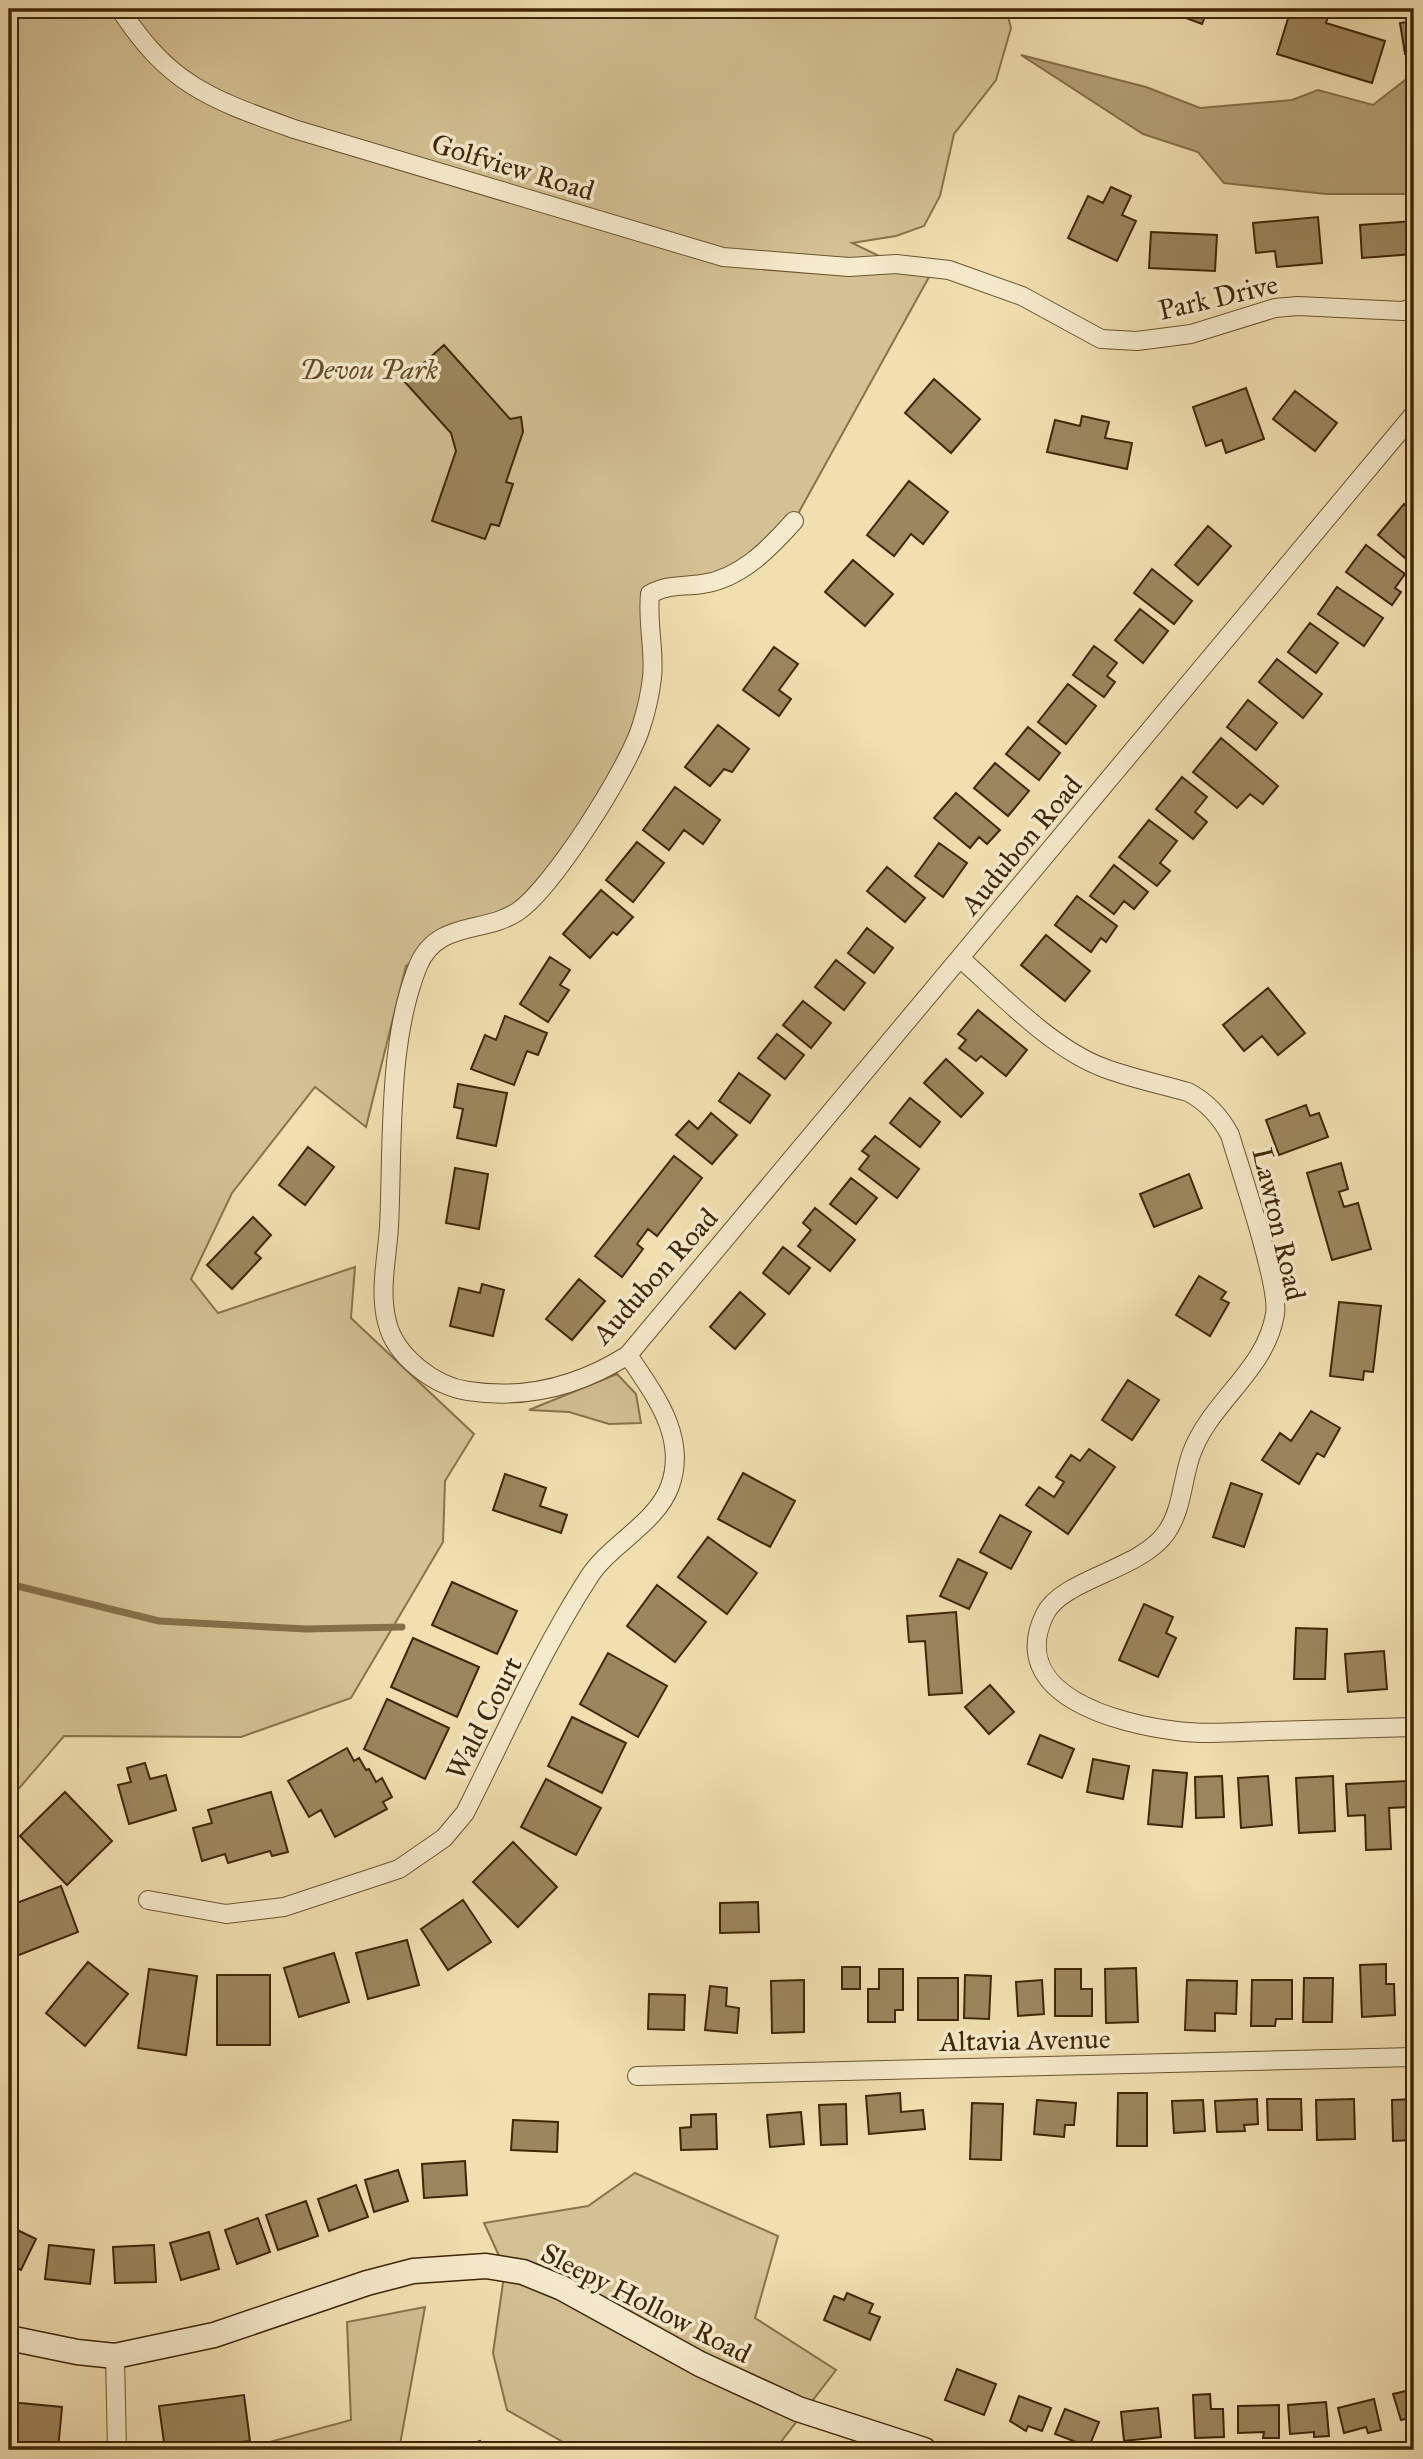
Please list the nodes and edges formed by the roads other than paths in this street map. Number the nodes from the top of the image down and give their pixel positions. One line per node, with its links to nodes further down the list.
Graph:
1 (121, 9): 2 (street, Golfview Road)
2 (934, 268): 3 (street, Park Drive)
3 (1410, 312)
4 (1414, 414): 6 (street, Audubon Road)
5 (794, 521): 7 (street, Audubon Road)
6 (961, 959): 7 (street, Audubon Road); 8 (street, Lawton Road)
7 (628, 1354): 9 (street, Wald Court)
8 (1414, 1727)
9 (148, 1900)
10 (1414, 2057): 11 (street, Altavia Avenue)
11 (638, 2076)
12 (9, 2338): 13 (main road, Sleepy Hollow Road)
13 (115, 2356): 14 (street); 15 (main road, Sleepy Hollow Road)
14 (117, 2450)
15 (924, 2450)

